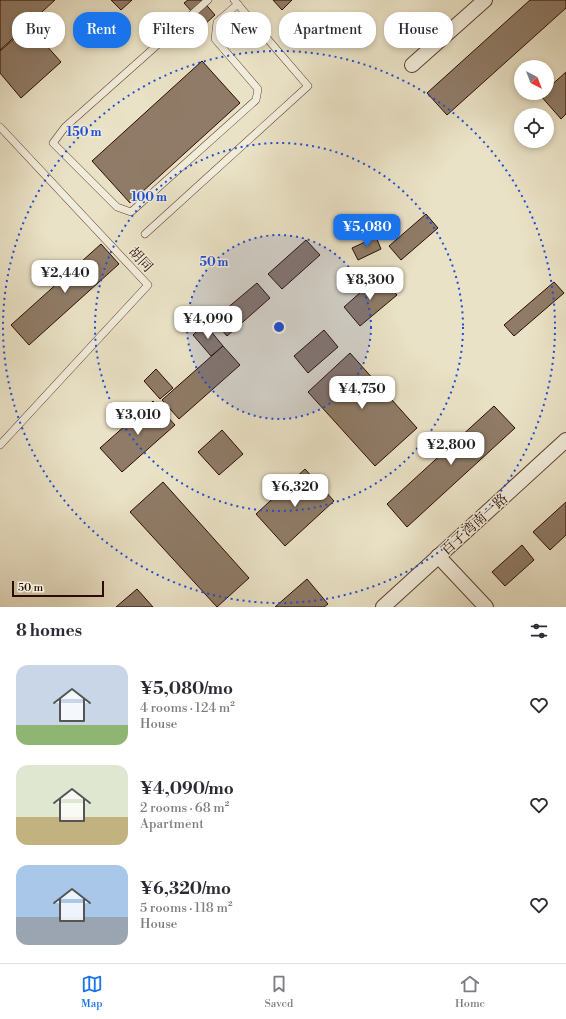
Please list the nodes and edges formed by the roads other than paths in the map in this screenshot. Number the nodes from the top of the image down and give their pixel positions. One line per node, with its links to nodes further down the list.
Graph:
1 (208, 0): 3 (lane)
2 (485, 0): 4 (street)
3 (236, 2): 6 (lane)
4 (412, 65)
5 (0, 127): 8 (lane, 胡同)
6 (145, 234)
7 (566, 440): 9 (street, 百子湾南一路)
8 (0, 445)
9 (438, 556): 10 (street, 百子湾南一路); 11 (street)
10 (383, 607)
11 (486, 607)

